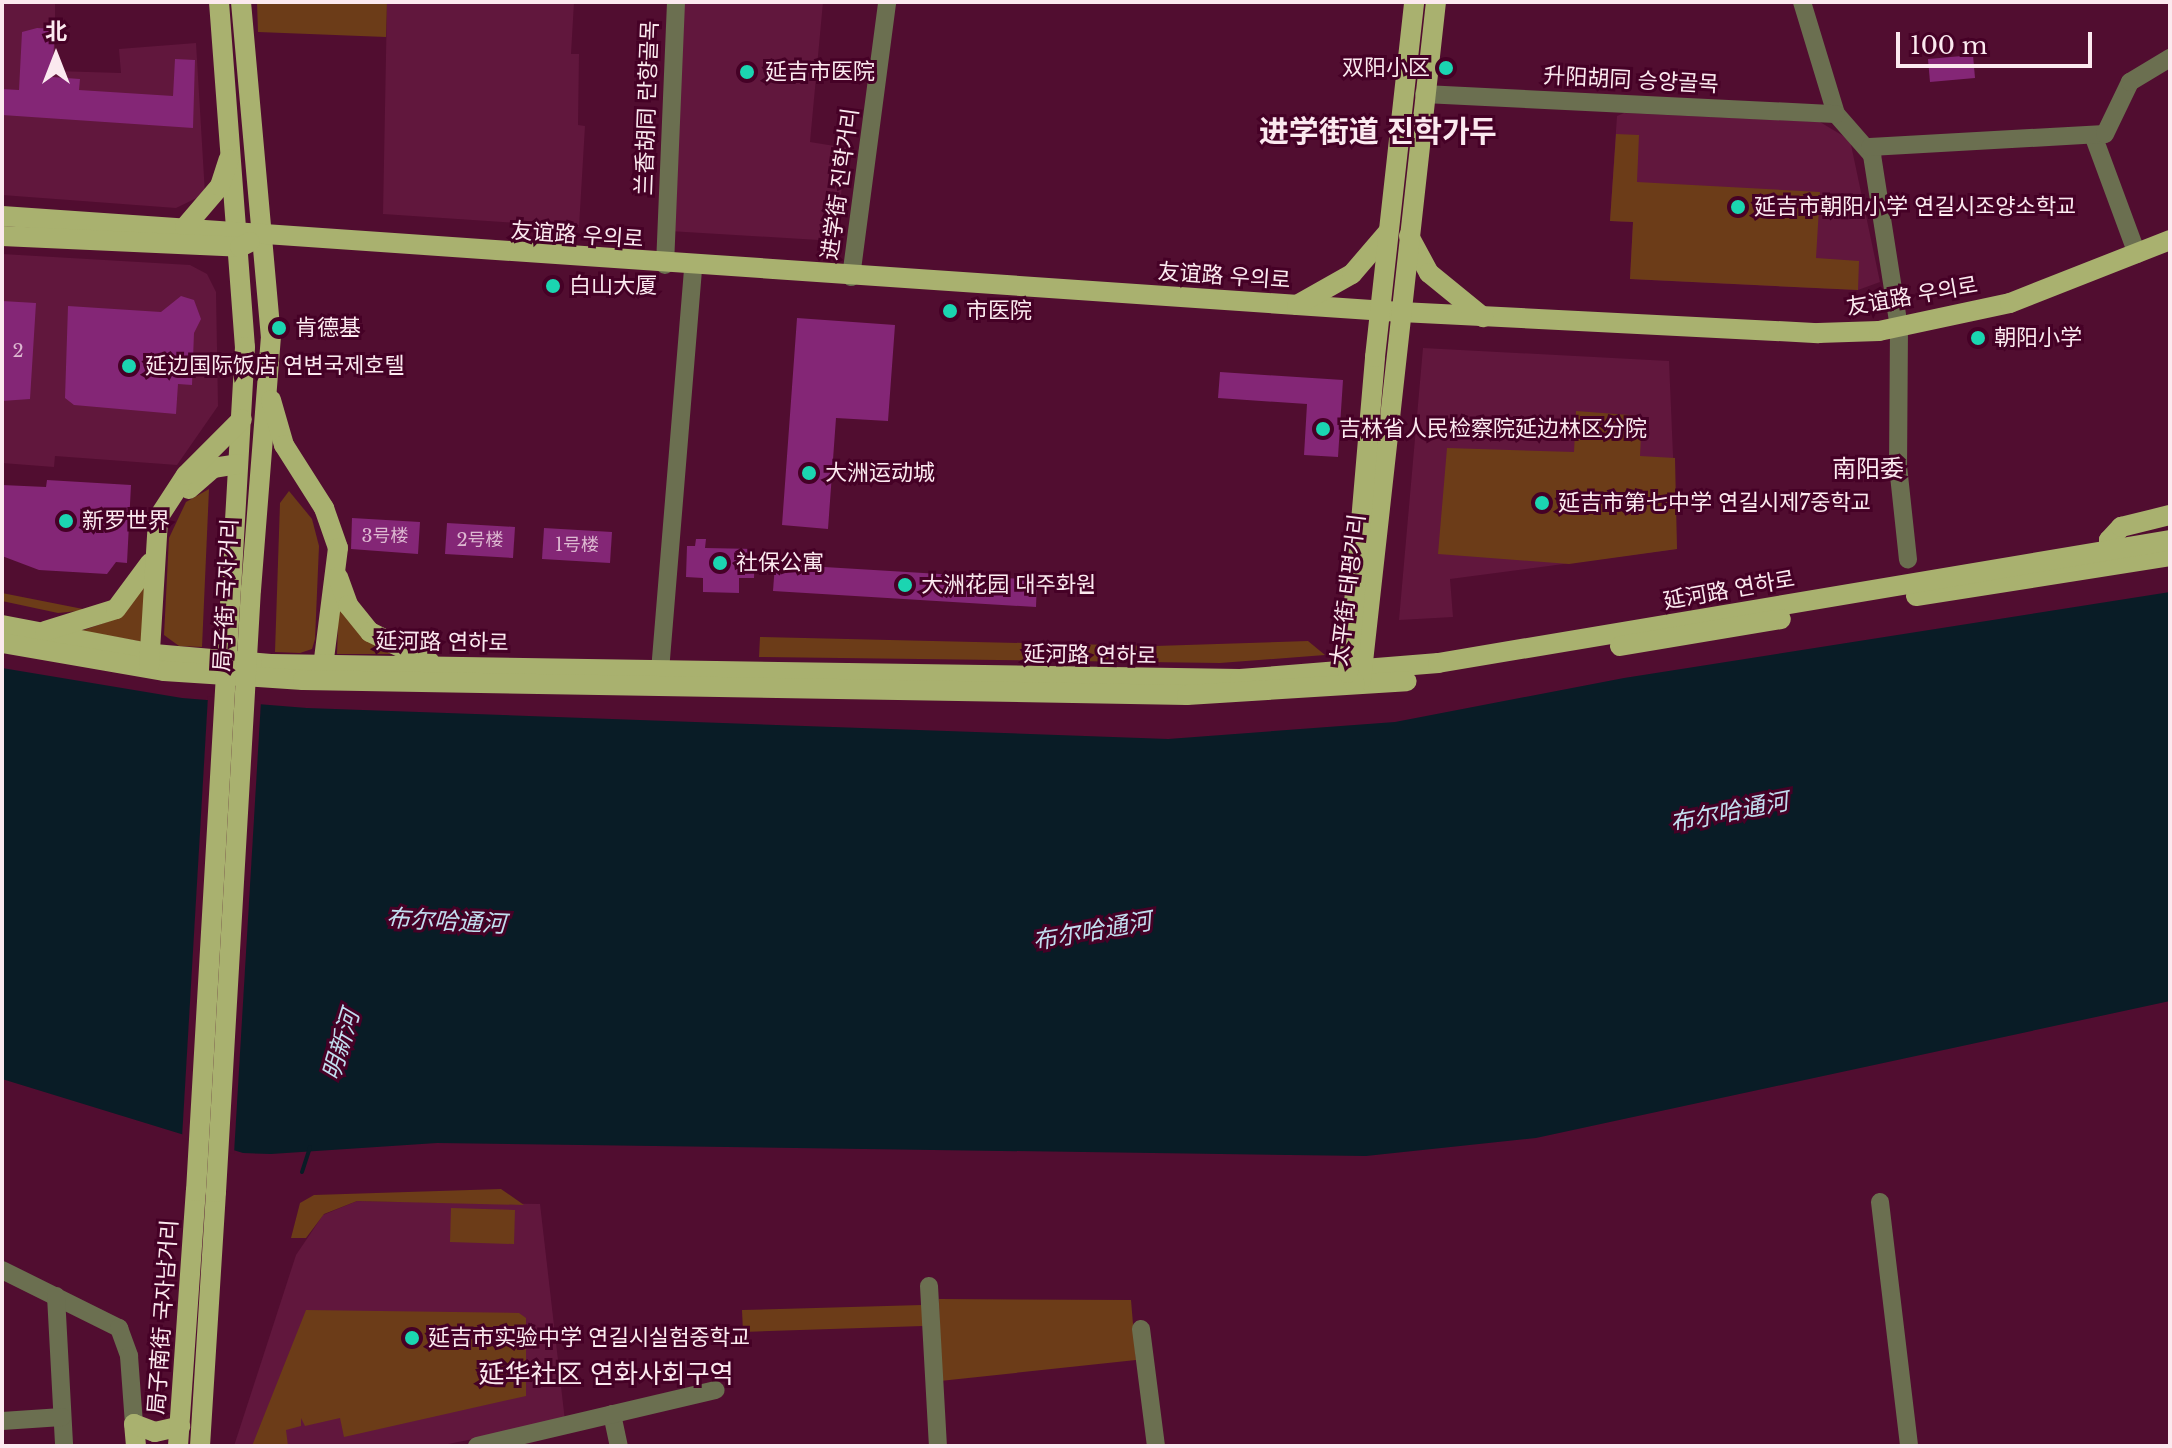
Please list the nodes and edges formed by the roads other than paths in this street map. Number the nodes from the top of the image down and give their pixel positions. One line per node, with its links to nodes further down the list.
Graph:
1 (219, 2): 12 (main road, 局子街 국자거리)
2 (241, 2): 18 (main road, 局子街 국자거리)
3 (676, 2): 21 (street, 兰香胡同 란향골목)
4 (887, 2): 23 (street, 进学街 진학거리)
5 (1414, 2): 16 (main road, 太平街 태평거리)
6 (1436, 2): 9 (main road, 太平街 태평거리)
7 (1802, 2): 10 (street)
8 (2170, 58): 11 (street)
9 (1424, 94): 10 (street, 升阳胡同 승양골목); 16 (main road, 太平街 태평거리)
10 (1836, 114): 13 (street)
11 (2093, 135): 13 (street); 20 (street)
12 (232, 147): 15 (main road); 19 (main road, 局子街 국자거리)
13 (1870, 147): 27 (street)
14 (2, 216): 15 (main road, 友谊路 우의로)
15 (185, 227): 19 (main road, 友谊路 우의로)
16 (1399, 233): 24 (main road); 25 (main road, 太平街 태평거리); 26 (main road)
17 (2, 236): 19 (main road, 友谊路 우의로)
18 (260, 236): 19 (main road, 友谊路 우의로); 21 (main road, 友谊路 우의로); 28 (main road, 局子街 국자거리)
19 (239, 239): 29 (main road, 局子街 국자거리)
20 (2161, 244): 27 (main road, 友谊路 우의로)
21 (665, 265): 22 (main road, 友谊路 우의로)
22 (693, 266): 23 (main road, 友谊路 우의로); 43 (street)
23 (851, 277): 24 (main road, 友谊路 우의로)
24 (1297, 305): 25 (main road, 友谊路 우의로)
25 (1390, 312): 26 (main road, 友谊路 우의로); 45 (main road, 太平街 태평거리)
26 (1483, 317): 27 (main road, 友谊路 우의로)
27 (1899, 327): 36 (street)
28 (270, 397): 30 (main road, 局子街 국자거리); 37 (main road)
29 (242, 419): 30 (main road, 局子街 국자거리); 33 (main road)
30 (247, 463): 41 (main road); 44 (main road); 46 (main road, 局子街 국자거리, bridge)
31 (2170, 515): 35 (main road)
32 (2170, 540): 35 (main road, 延河路 연하로)
33 (153, 556): 39 (main road); 41 (main road)
34 (2170, 556): 35 (main road, 延河路 연하로)
35 (2111, 557): 45 (main road, 延河路 연하로)
36 (1908, 559)
37 (336, 565): 42 (main road); 44 (main road)
38 (2, 625): 39 (main road, 延河路 연하로)
39 (38, 632): 41 (main road, 延河路 연하로)
40 (2, 643): 41 (main road, 延河路 연하로)
41 (153, 662): 44 (main road, 延河路 연하로)
42 (441, 666): 43 (main road, 延河路 연하로); 44 (main road, 延河路 연하로)
43 (660, 671): 45 (main road, 延河路 연하로)
44 (319, 673): 45 (main road, 延河路 연하로)
45 (1357, 677)
46 (206, 1191): 57 (main road, 局子南街 국자남거리); 60 (main road, 局子南街 국자남거리)
47 (1880, 1202): 65 (street)
48 (2, 1270): 50 (street)
49 (929, 1286): 63 (street)
50 (56, 1296): 54 (street); 56 (street)
51 (1141, 1329): 64 (street)
52 (716, 1390): 53 (street)
53 (612, 1414): 61 (street); 62 (street)
54 (62, 1417): 55 (street); 58 (street)
55 (2, 1421)
56 (134, 1424): 57 (main road); 59 (main road)
57 (179, 1436)
58 (64, 1446)
59 (136, 1446)
60 (200, 1446)
61 (477, 1446)
62 (619, 1446)
63 (938, 1446)
64 (1156, 1446)
65 (1909, 1446)

